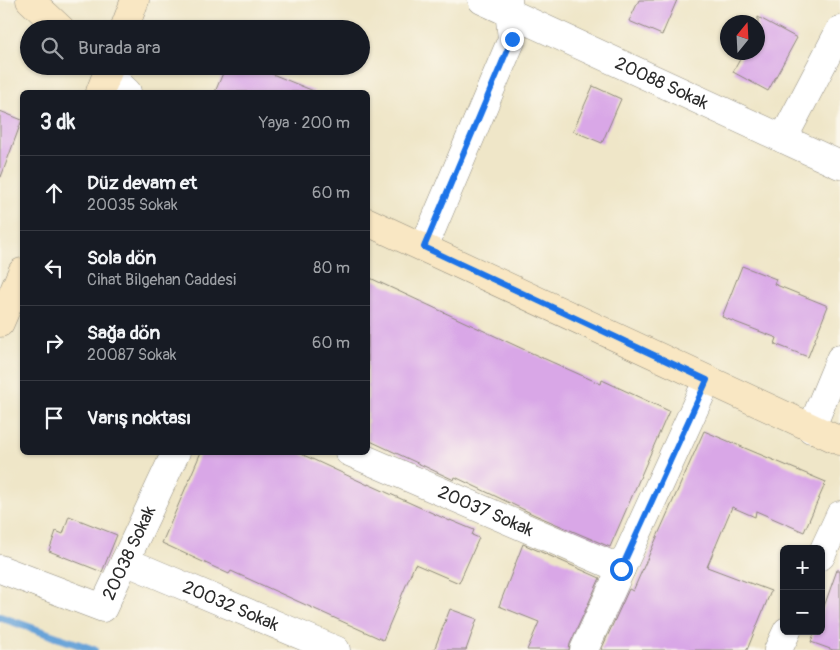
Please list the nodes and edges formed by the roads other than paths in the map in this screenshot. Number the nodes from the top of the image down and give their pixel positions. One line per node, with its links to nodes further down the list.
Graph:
1 (30, 0): 5 (main road)
2 (135, 0): 6 (main road)
3 (482, 0): 4 (street, 20088 Sokak)
4 (509, 6): 10 (street, 20088 Sokak); 13 (street)
5 (51, 20)
6 (127, 20)
7 (840, 30): 10 (street)
8 (104, 75): 9 (street)
9 (124, 90)
10 (783, 138): 11 (street, 20088 Sokak)
11 (840, 165)
12 (370, 223): 13 (main road)
13 (424, 247): 17 (main road)
14 (20, 277): 15 (main road)
15 (0, 323)
16 (840, 359): 18 (street)
17 (707, 380): 18 (main road); 26 (street)
18 (811, 429): 19 (main road)
19 (840, 441)
20 (175, 455): 24 (street, 20038 Sokak)
21 (356, 455): 26 (street, 20037 Sokak)
22 (840, 515): 23 (street)
23 (825, 547)
24 (125, 561): 25 (street, 20038 Sokak); 28 (street, 20032 Sokak)
25 (0, 569)
26 (621, 569): 29 (street)
27 (785, 635): 30 (street)
28 (336, 650)
29 (584, 650)
30 (778, 650)

